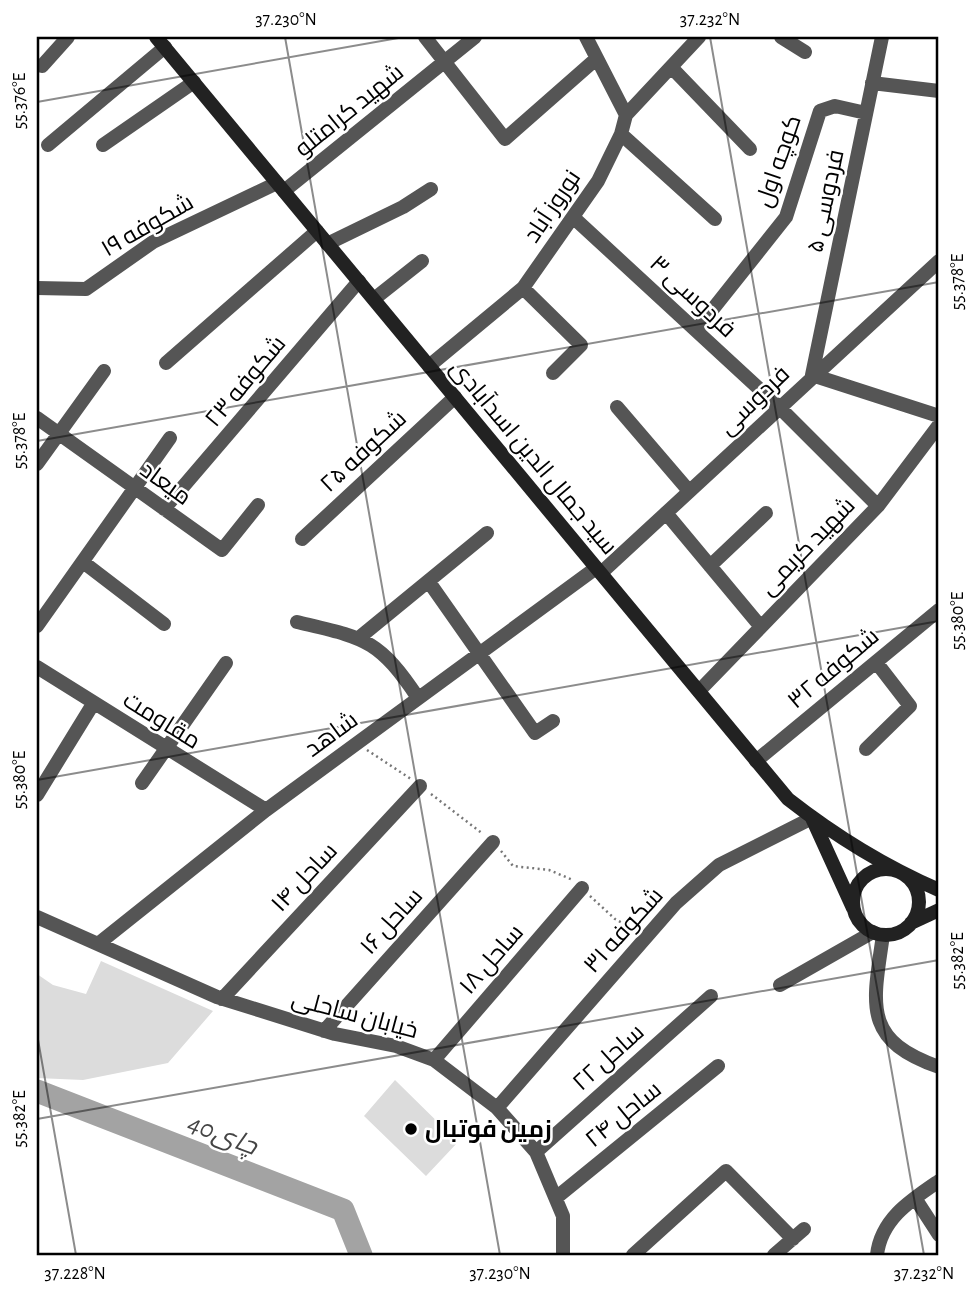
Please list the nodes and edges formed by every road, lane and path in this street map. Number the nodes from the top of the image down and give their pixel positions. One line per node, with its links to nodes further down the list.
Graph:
1 (68, 37): 12 (street)
2 (425, 37): 11 (street)
3 (475, 37): 11 (street, شهید کرامتلو)
4 (586, 37): 10 (street)
5 (699, 37): 13 (street)
6 (782, 37): 9 (street)
7 (882, 37): 15 (street, فردوسی ۵)
8 (160, 42): 14 (main road, سید جمال الدین اسدآبادی); 20 (street)
9 (805, 52)
10 (596, 59): 11 (street); 18 (street)
11 (444, 62): 23 (street, شهید کرامتلو)
12 (42, 65)
13 (672, 68): 18 (street); 22 (street)
14 (194, 82): 21 (street); 23 (main road, سید جمال الدین اسدآبادی)
15 (872, 83): 16 (street); 17 (street, فردوسی ۵)
16 (939, 91)
17 (866, 113): 35 (street, کوچه اول); 40 (street, فردوسی ۵)
18 (626, 115): 19 (street, نوروز آباد)
19 (621, 134): 25 (street, نوروز آباد); 26 (street)
20 (48, 145)
21 (103, 145)
22 (750, 149)
23 (281, 187): 27 (main road, سید جمال الدین اسدآبادی); 32 (street, شکوفه ۱۹)
24 (431, 189): 28 (street)
25 (574, 218): 33 (street, نوروز آباد); 35 (street, فردوسی ۳)
26 (715, 219)
27 (317, 231): 28 (main road, سید جمال الدین اسدآبادی); 36 (street)
28 (327, 244): 31 (main road, سید جمال الدین اسدآبادی)
29 (422, 261): 34 (street)
30 (939, 261): 40 (street, فردوسی)
31 (359, 281): 34 (main road, سید جمال الدین اسدآبادی); 54 (street, شکوفه ۲۳)
32 (37, 288)
33 (523, 288): 37 (street, نوروز آباد); 39 (street)
34 (374, 299): 37 (main road, سید جمال الدین اسدآبادی)
35 (697, 329): 43 (street, فردوسی ۳)
36 (166, 363)
37 (429, 366): 41 (main road, سید جمال الدین اسدآبادی)
38 (104, 371): 47 (street)
39 (553, 373)
40 (813, 375): 43 (street, فردوسی); 44 (street)
41 (455, 397): 58 (street, شکوفه ۲۵); 61 (main road, سید جمال الدین اسدآبادی)
42 (617, 407): 51 (street)
43 (780, 408): 51 (street, فردوسی); 53 (street, فردوسی ۳)
44 (939, 416)
45 (37, 418): 47 (street, میعاد)
46 (939, 425): 53 (street, شهید کریمی)
47 (58, 433): 49 (street); 50 (street, میعاد)
48 (170, 438): 50 (street)
49 (37, 464)
50 (135, 489): 54 (street, میعاد); 59 (street)
51 (689, 491): 55 (street, فردوسی)
52 (258, 505): 54 (street, میعاد)
53 (878, 506): 67 (street, شهید کریمی)
54 (164, 509)
55 (666, 513): 60 (street); 61 (street, فردوسی)
56 (765, 513): 60 (street)
57 (487, 533): 62 (street)
58 (302, 539)
59 (83, 562): 65 (street); 66 (street)
60 (710, 566): 67 (street)
61 (598, 570): 69 (street, شاهد); 73 (main road, سید جمال الدین اسدآبادی)
62 (429, 582): 68 (street); 69 (street)
63 (939, 610): 70 (street, شکوفه ۳۲)
64 (297, 622): 68 (street)
65 (164, 624)
66 (37, 626)
67 (761, 627): 73 (street, شهید کریمی)
68 (360, 636): 74 (street)
69 (480, 653): 74 (street, شاهد); 76 (street)
70 (876, 662): 78 (street); 79 (street, شکوفه ۳۲)
71 (226, 663): 77 (street)
72 (37, 667): 75 (street, مقاومت)
73 (699, 691): 79 (main road, سید جمال الدین اسدآبادی)
74 (418, 698): 83 (street, شاهد)
75 (93, 704): 77 (street, مقاومت); 82 (street)
76 (553, 721)
77 (165, 749): 80 (street); 83 (street, مقاومت)
78 (866, 749)
79 (756, 761): 84 (main road, سید جمال الدین اسدآبادی)
80 (142, 783)
81 (420, 786): 97 (street, ساحل ۱۴)
82 (37, 795)
83 (266, 810): 94 (street, شاهد)
84 (812, 818): 86 (main road, سید جمال الدین اسدآبادی); 89 (main road); 102 (street, شکوفه ۳۱)
85 (493, 842): 98 (street, ساحل ۱۶)
86 (904, 875): 88 (main road); 89 (main road); 92 (main road)
87 (582, 888): 99 (street, ساحل ۱۸)
88 (939, 890)
89 (853, 908): 93 (main road)
90 (939, 910): 92 (main road)
91 (37, 917): 94 (street, خیابان ساحلی)
92 (911, 923): 93 (main road)
93 (878, 934): 95 (street); 101 (street)
94 (98, 944): 97 (street, خیابان ساحلی)
95 (780, 985)
96 (711, 996): 103 (street, ساحل ۲۲)
97 (222, 999): 98 (street, خیابان ساحلی)
98 (324, 1031): 99 (street, خیابان ساحلی)
99 (434, 1060): 102 (street, خیابان ساحلی)
100 (718, 1066): 105 (street, ساحل ۲۴)
101 (939, 1067)
102 (497, 1108): 103 (street, خیابان ساحلی)
103 (536, 1152): 105 (street, خیابان ساحلی)
104 (939, 1181): 106 (street)
105 (557, 1197): 108 (street, خیابان ساحلی)
106 (915, 1198): 107 (street); 111 (street)
107 (939, 1235)
108 (563, 1255)
109 (633, 1255): 110 (street)
110 (774, 1255)
111 (877, 1255)

